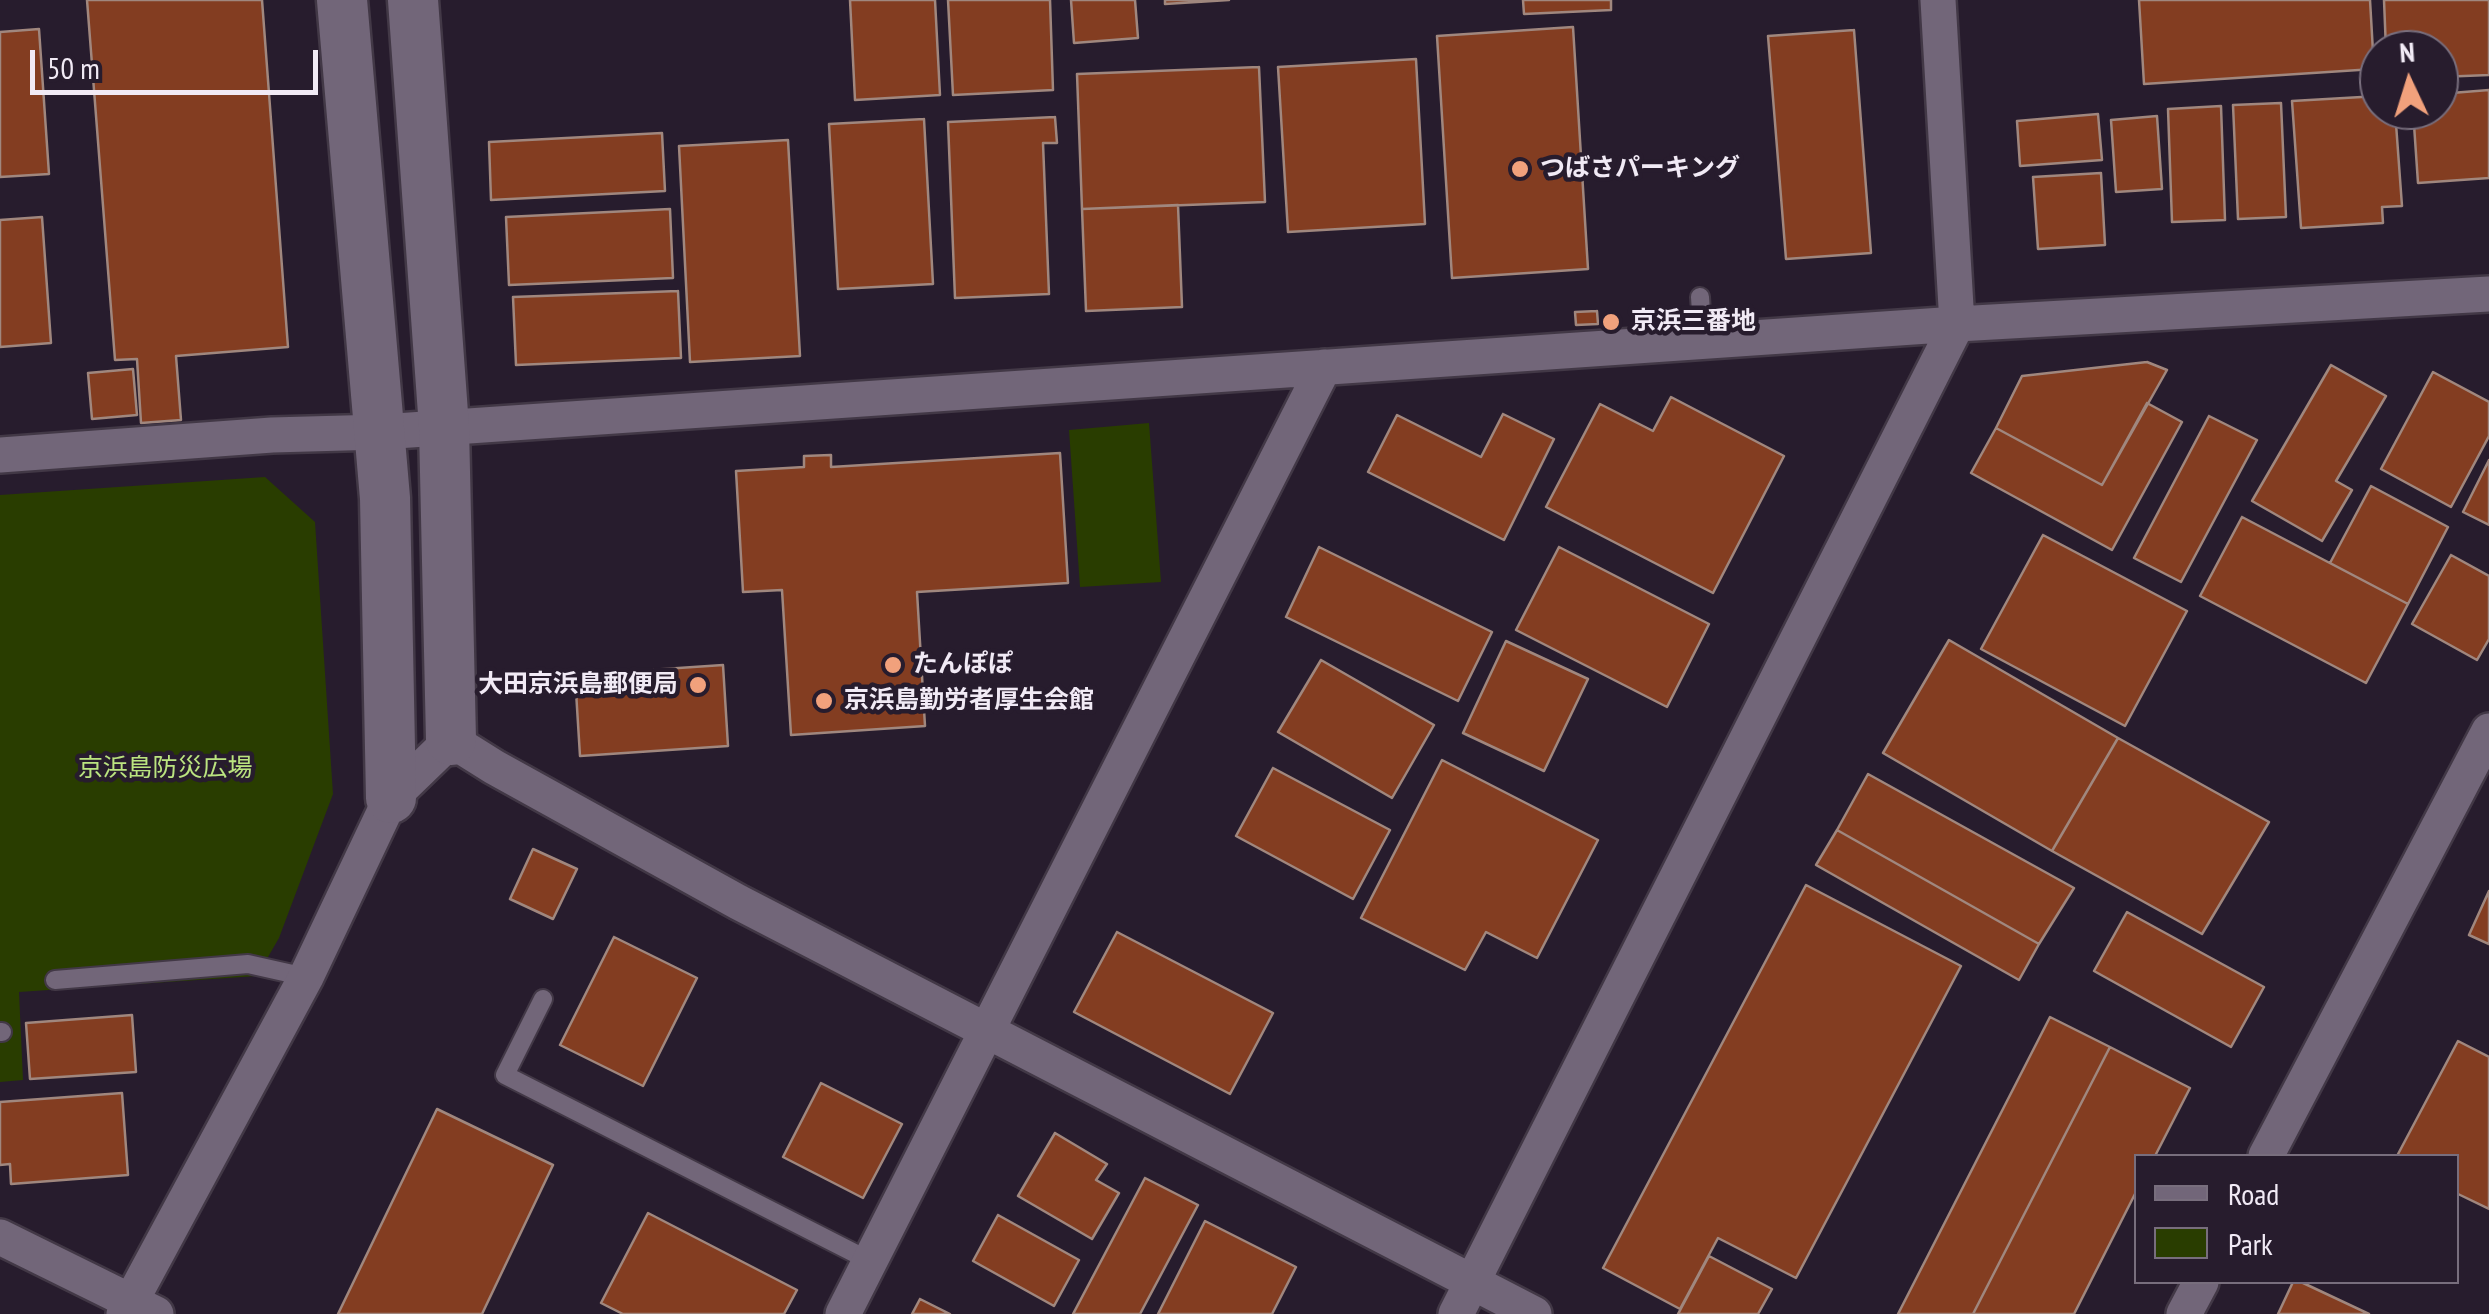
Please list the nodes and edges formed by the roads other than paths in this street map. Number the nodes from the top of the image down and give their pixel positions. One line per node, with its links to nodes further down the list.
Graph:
1 (342, 0): 10 (street)
2 (413, 0): 9 (street)
3 (1938, 0): 6 (street)
4 (2489, 294): 6 (street)
5 (1700, 297): 7 (lane)
6 (1957, 324): 7 (street); 23 (street)
7 (1703, 342): 8 (street)
8 (1324, 367): 9 (street); 18 (street)
9 (444, 427): 10 (street); 13 (street)
10 (380, 432): 11 (street); 14 (street)
11 (0, 455)
12 (2489, 731): 19 (street)
13 (451, 740): 14 (street); 18 (street)
14 (391, 798): 15 (street)
15 (306, 977): 16 (lane); 24 (street)
16 (54, 980)
17 (543, 998): 21 (lane)
18 (985, 1032): 21 (street); 23 (street)
19 (2267, 1154)
20 (0, 1237): 24 (street)
21 (870, 1261): 25 (street)
22 (2200, 1284): 27 (street)
23 (1464, 1299): 26 (street)
24 (137, 1309)
25 (843, 1314)
26 (1534, 1314)
27 (2184, 1314)

